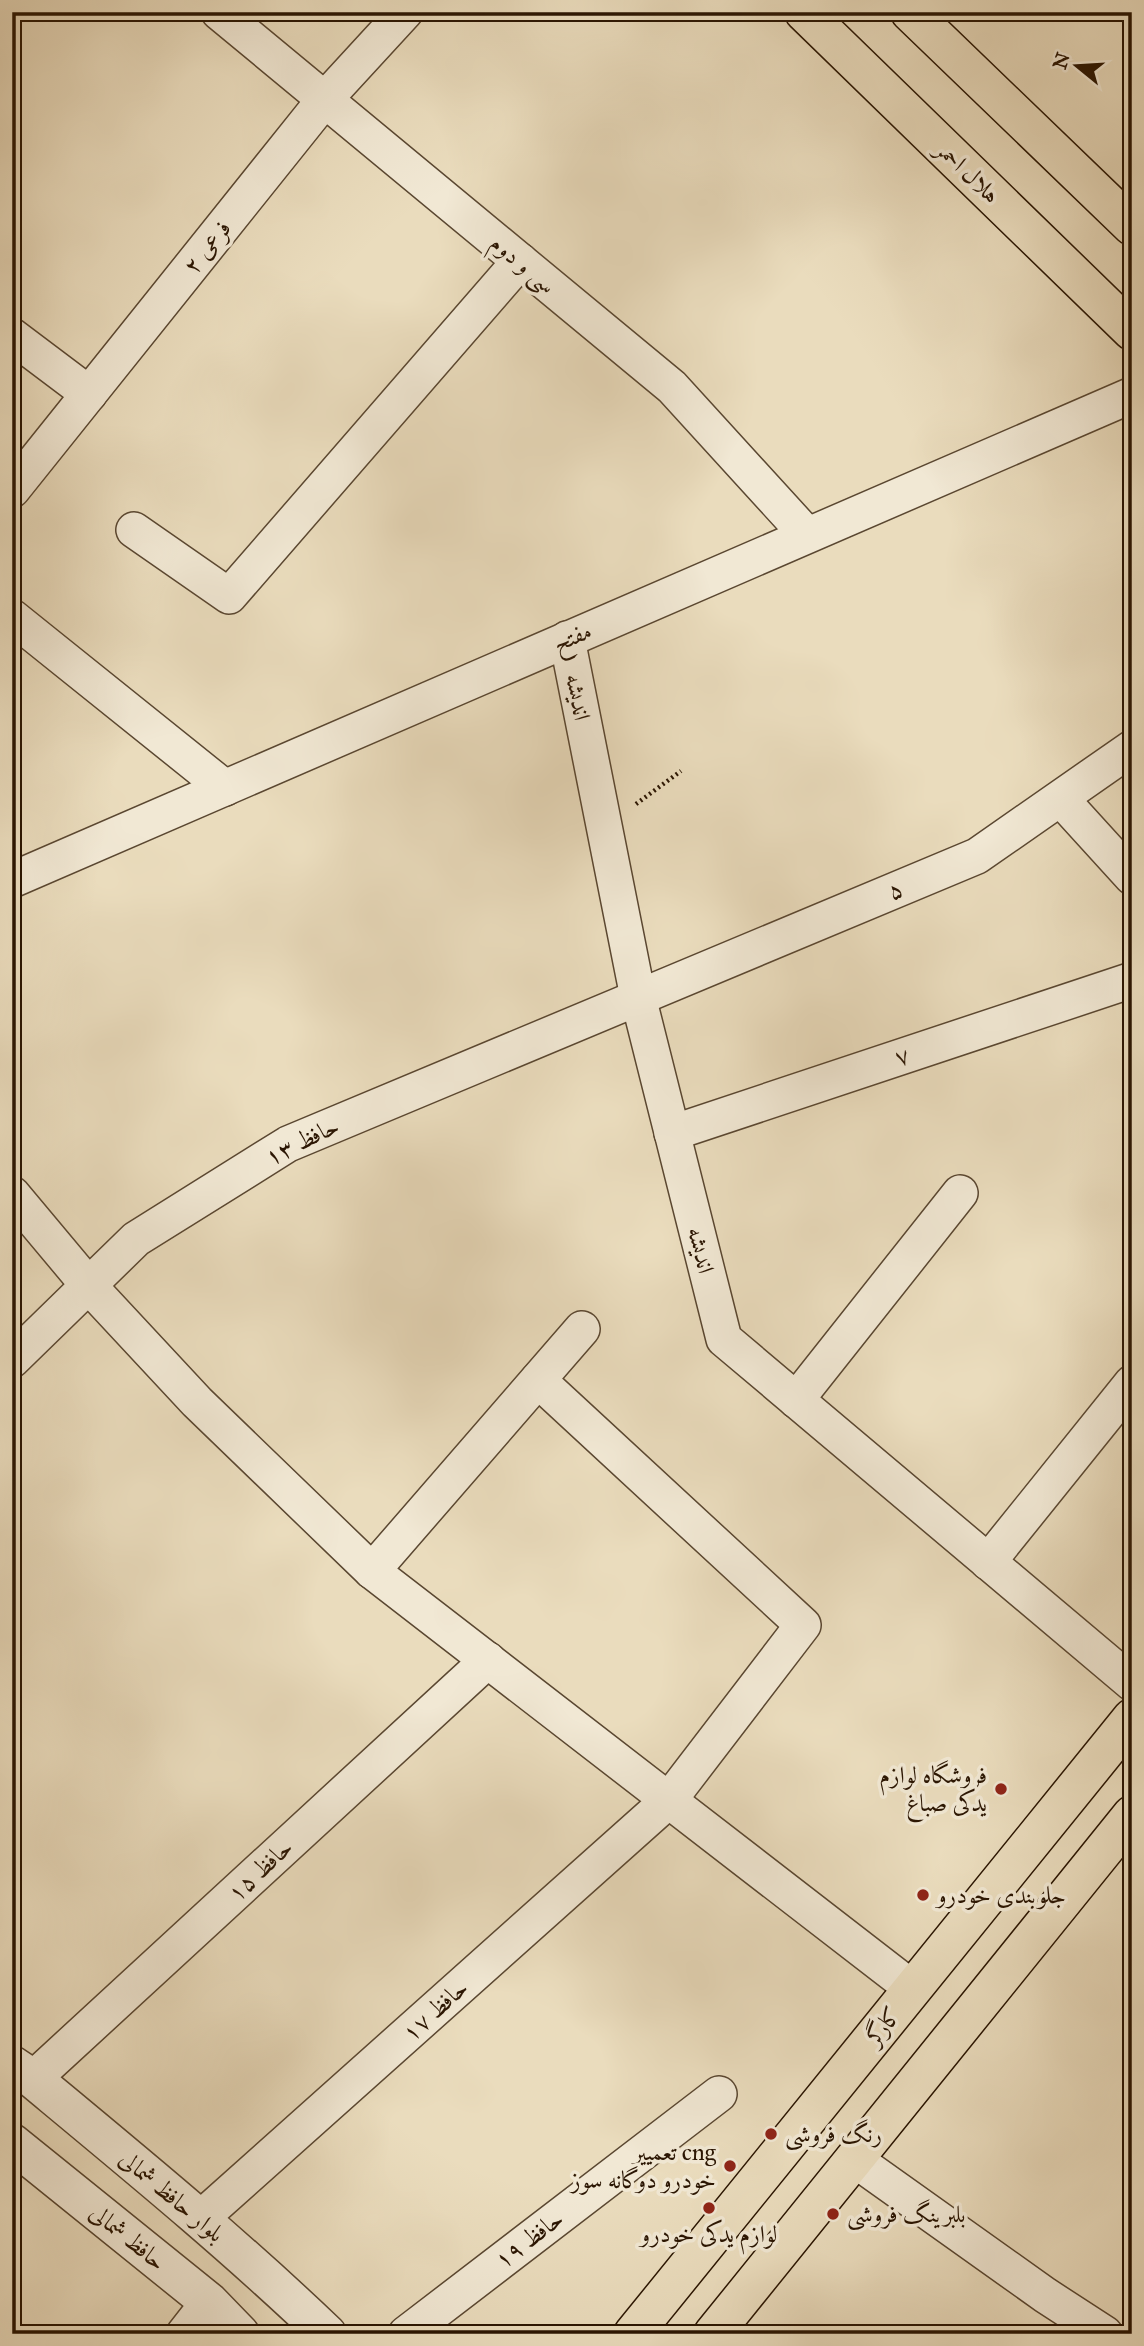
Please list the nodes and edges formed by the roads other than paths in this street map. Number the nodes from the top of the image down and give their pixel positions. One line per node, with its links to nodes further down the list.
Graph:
1 (219, 12): 5 (street, سی و دوم)
2 (405, 12): 5 (street, فرعی ۲)
3 (804, 12): 8 (main road, هلال احمر)
4 (910, 12): 6 (main road)
5 (325, 99): 7 (street, سی و دوم); 10 (street, فرعی ۲)
6 (1132, 226)
7 (520, 261): 13 (street); 14 (street, سی و دوم)
8 (1132, 331)
9 (12, 335): 10 (street)
10 (89, 394): 12 (street, فرعی ۲)
11 (1132, 395): 14 (street, مفتح)
12 (12, 489)
13 (135, 530)
14 (807, 535): 16 (street, مفتح)
15 (12, 617): 18 (street)
16 (567, 639): 18 (street, مفتح); 23 (street, اندیشه)
17 (1132, 748): 19 (street, ۵)
18 (225, 788): 21 (street, مفتح)
19 (1061, 799): 20 (street); 23 (street, ۵)
20 (1132, 877)
21 (12, 880)
22 (1132, 980): 24 (street, ۷)
23 (638, 997): 24 (street, اندیشه); 27 (street, حافظ ۱۳)
24 (672, 1133): 32 (street, اندیشه)
25 (960, 1193): 32 (street)
26 (12, 1194): 27 (street)
27 (89, 1286): 29 (street, حافظ ۱۳); 34 (street)
28 (582, 1329): 30 (street)
29 (12, 1360)
30 (538, 1380): 34 (street); 38 (street, حافظ ۱۷)
31 (1132, 1383): 33 (street)
32 (796, 1400): 33 (street, اندیشه)
33 (988, 1562): 36 (street, اندیشه)
34 (372, 1571): 35 (street)
35 (488, 1660): 38 (street); 41 (street, حافظ ۱۵)
36 (1132, 1683)
37 (1132, 1718): 40 (main road, کارگر)
38 (669, 1800): 40 (street); 45 (street, حافظ ۱۷)
39 (1132, 1815): 44 (main road)
40 (913, 1989): 51 (main road, کارگر)
41 (22, 2072): 45 (street, بلوار حافظ شمالی)
42 (719, 2094): 50 (street, حافظ ۱۹)
43 (12, 2144): 46 (street, حافظ شمالی)
44 (854, 2159): 52 (main road); 53 (street)
45 (200, 2219): 49 (street, بلوار حافظ شمالی)
46 (209, 2302): 47 (street); 48 (street, حافظ شمالی)
47 (184, 2334)
48 (240, 2334)
49 (327, 2334)
50 (406, 2334)
51 (633, 2334)
52 (713, 2334)
53 (1105, 2334)

